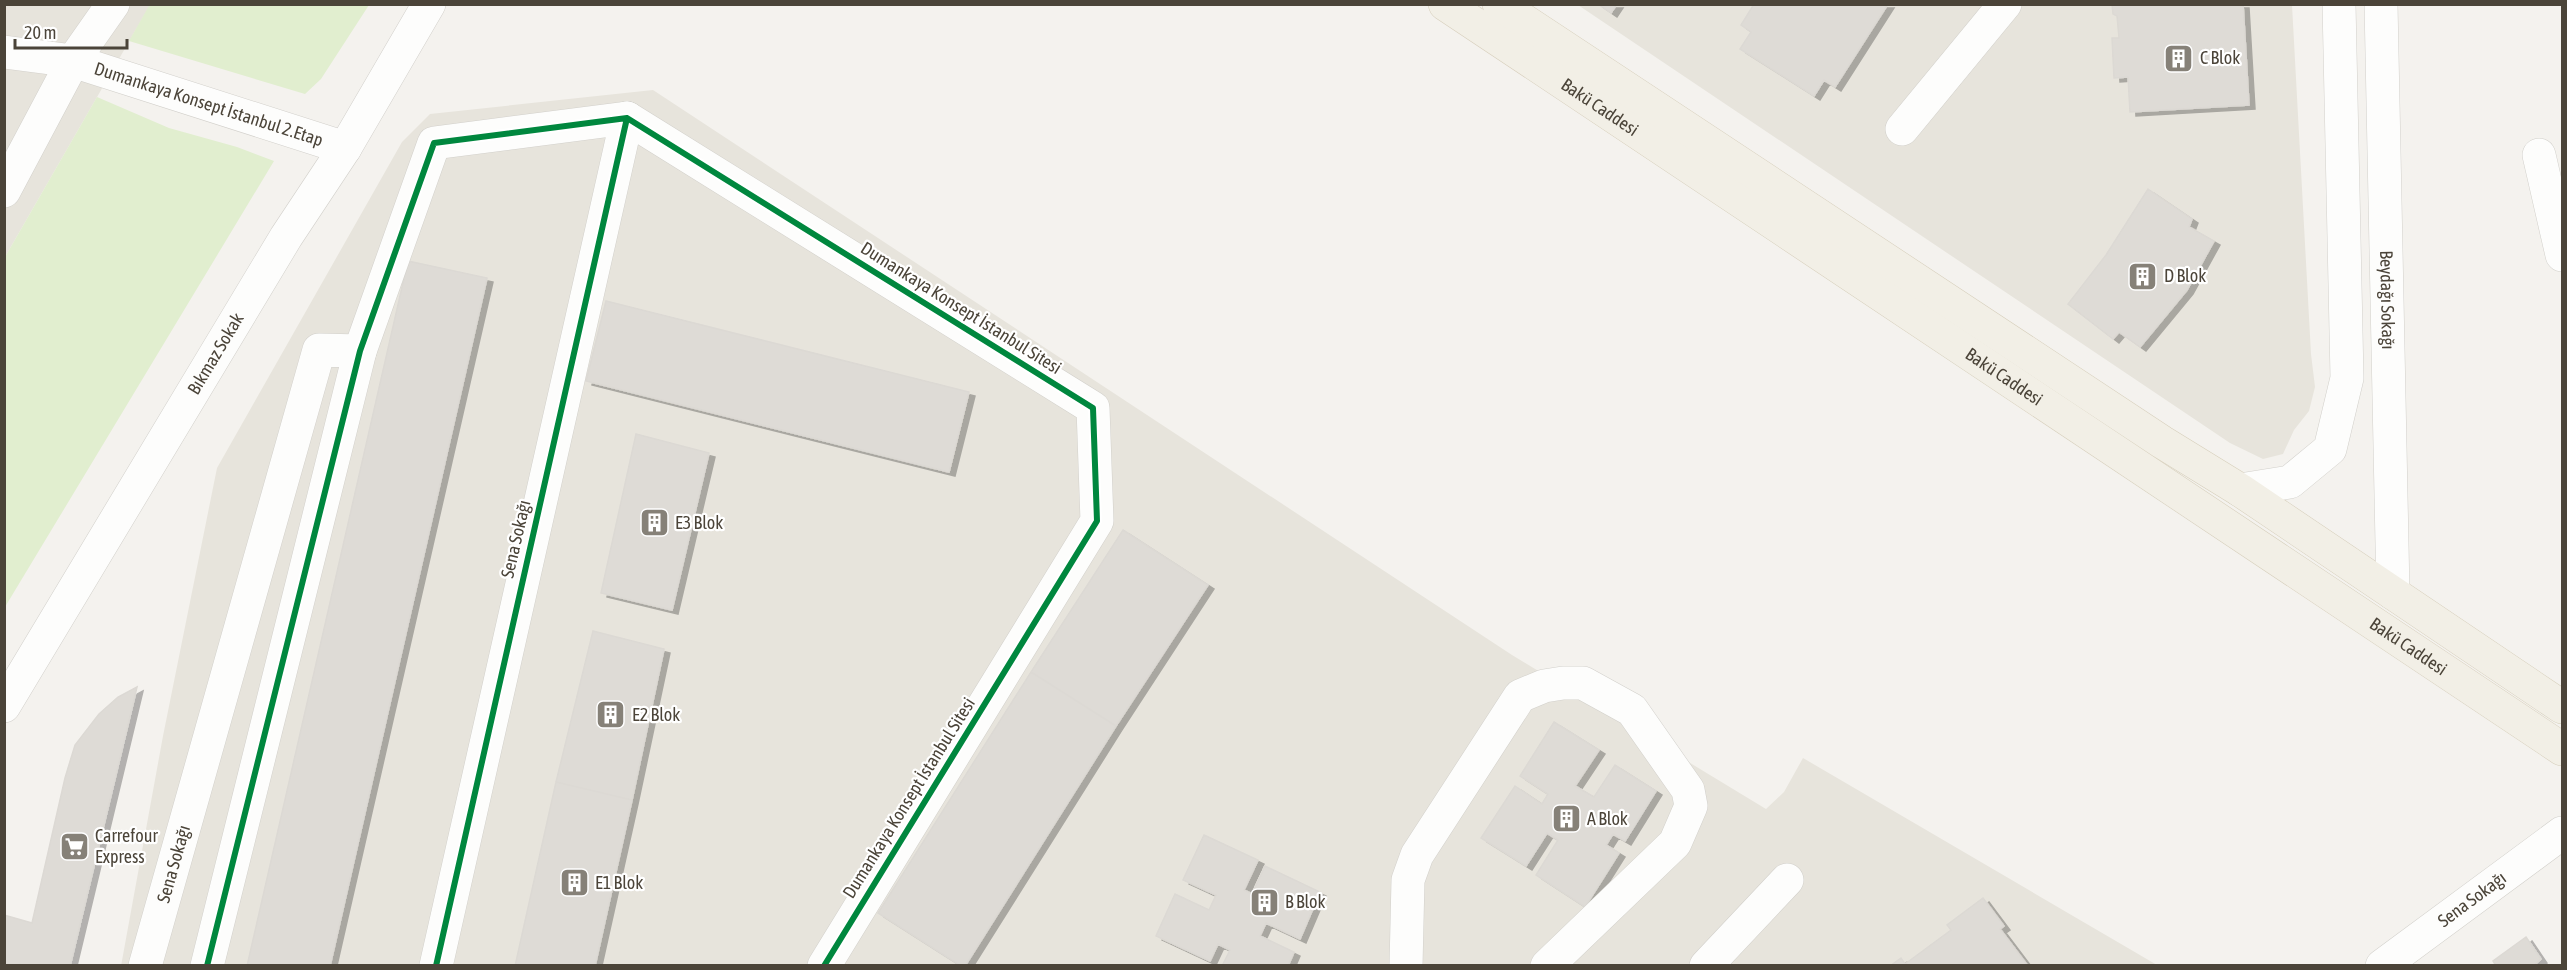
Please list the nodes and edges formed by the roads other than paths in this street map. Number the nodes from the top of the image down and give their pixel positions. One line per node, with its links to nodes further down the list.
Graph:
1 (113, 4): 9 (street, Dumankaya Konsept İstanbul 2.Etap)
2 (429, 4): 12 (street, Bıkmaz Sokak)
3 (1445, 4): 21 (main road, Bakü Caddesi)
4 (1499, 4): 17 (main road, Bakü Caddesi)
5 (2005, 4): 11 (street)
6 (2339, 4): 17 (street)
7 (2381, 4): 18 (street, Beydağı Sokağı)
8 (4, 52): 9 (street, Dumankaya Konsept İstanbul 2.Etap)
9 (73, 61): 12 (street, Dumankaya Konsept İstanbul 2.Etap); 14 (street, Dumankaya Konsept İstanbul 2.Etap)
10 (627, 118): 16 (street); 26 (street, Sena Sokağı); 27 (street, Dumankaya Konsept İstanbul Sitesi)
11 (1902, 129)
12 (345, 148): 19 (street, Bıkmaz Sokak)
13 (2539, 155): 15 (street)
14 (4, 190)
15 (2562, 255)
16 (360, 351): 24 (street, Sena Sokağı); 25 (street)
17 (2240, 490): 18 (main road, Bakü Caddesi)
18 (2393, 594): 20 (main road, Bakü Caddesi)
19 (4, 706)
20 (2562, 707)
21 (2562, 750)
22 (2562, 833): 31 (street, Sena Sokağı)
23 (1787, 880): 30 (street)
24 (145, 966)
25 (207, 966)
26 (435, 966)
27 (824, 966)
28 (1406, 966): 29 (street)
29 (1548, 966)
30 (1706, 966)
31 (2382, 966)

